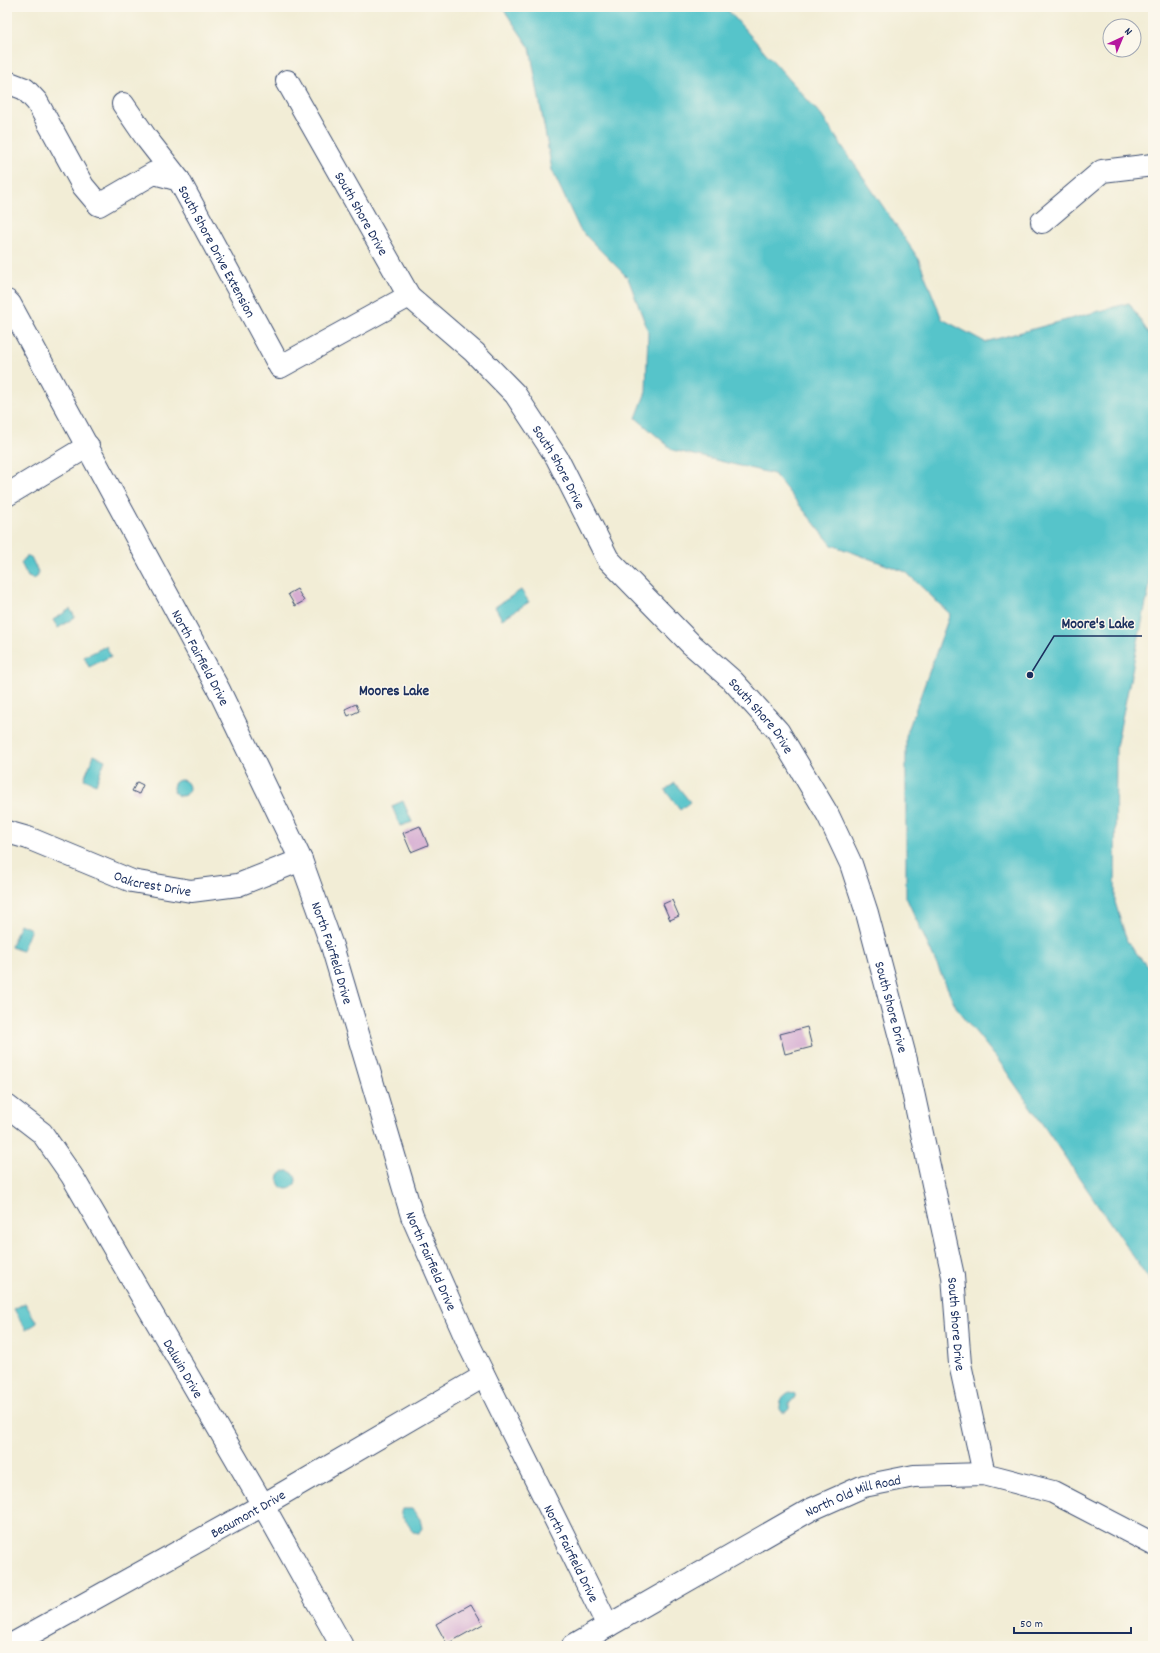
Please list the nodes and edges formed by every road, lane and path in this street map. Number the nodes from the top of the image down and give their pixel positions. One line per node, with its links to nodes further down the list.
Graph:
1 (287, 81): 7 (street, South Shore Drive)
2 (7, 82): 5 (street, South Shore Drive Extension)
3 (122, 104): 5 (street)
4 (1153, 165): 6 (street)
5 (179, 180): 7 (street, South Shore Drive Extension)
6 (1042, 222)
7 (409, 296): 15 (street, South Shore Drive)
8 (7, 301): 9 (street, North Fairfield Drive)
9 (88, 446): 10 (street); 12 (street, North Fairfield Drive)
10 (7, 495)
11 (7, 832): 12 (street, Oakcrest Drive)
12 (300, 860): 14 (street, North Fairfield Drive)
13 (7, 1106): 16 (street, Dalwin Drive)
14 (484, 1376): 16 (street, Beaumont Drive); 18 (street, North Fairfield Drive)
15 (984, 1474): 17 (street, North Old Mill Road); 18 (street, North Old Mill Road)
16 (263, 1504): 19 (street, Beaumont Drive); 20 (street, Dalwin Drive)
17 (1153, 1544)
18 (608, 1626): 21 (street, North Old Mill Road)
19 (9, 1646)
20 (342, 1646)
21 (573, 1646)

